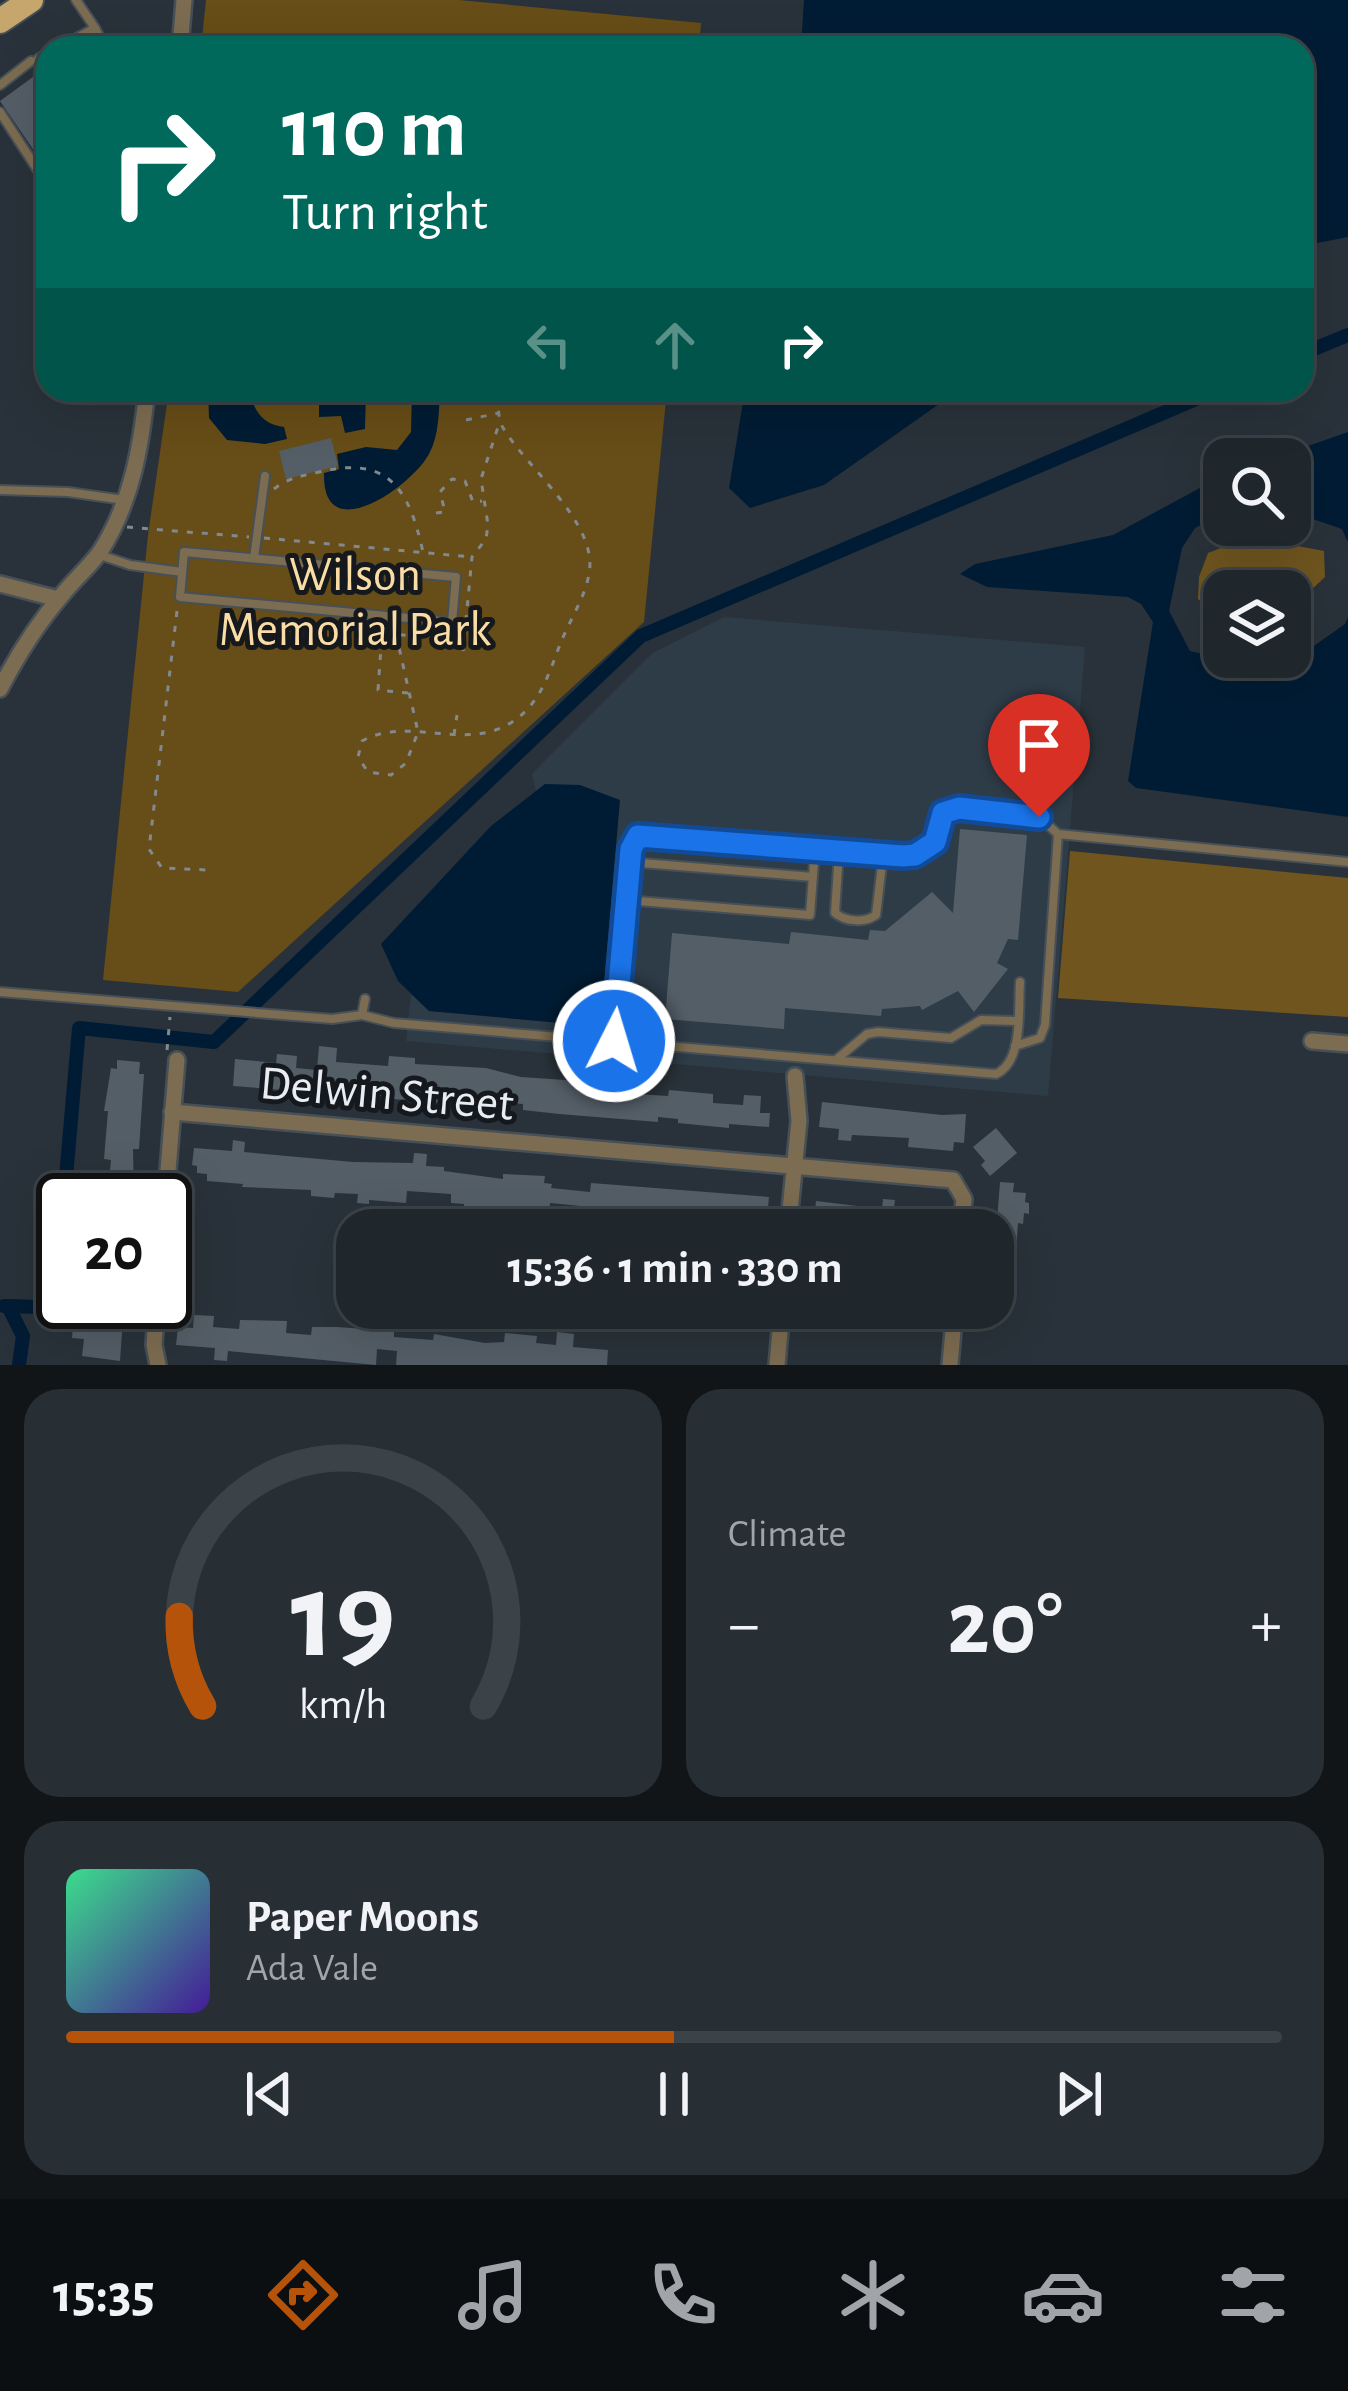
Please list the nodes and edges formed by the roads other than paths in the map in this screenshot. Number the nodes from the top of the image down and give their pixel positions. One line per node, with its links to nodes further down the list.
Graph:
1 (31, 0): 4 (main road)
2 (76, 0): 5 (lane)
3 (184, 0): 8 (street)
4 (0, 21)
5 (94, 28): 6 (lane); 7 (lane)
6 (80, 36)
7 (98, 36)
8 (181, 36)
9 (36, 60): 10 (lane)
10 (0, 85)
11 (0, 112): 12 (lane)
12 (36, 168)
13 (146, 402): 16 (street)
14 (265, 476): 18 (lane)
15 (0, 490): 16 (lane)
16 (125, 501): 17 (street)
17 (98, 554): 19 (lane); 21 (street)
18 (254, 558): 19 (lane); 19 (lane)
19 (182, 572)
20 (0, 584): 21 (street)
21 (58, 599): 22 (street)
22 (0, 689)
23 (1058, 834): 26 (lane); 28 (lane); 39 (lane)
24 (815, 849): 25 (lane); 27 (lane); 29 (lane)
25 (839, 851): 26 (lane); 26 (lane)
26 (884, 856)
27 (630, 862): 29 (lane); 30 (lane)
28 (1348, 862)
29 (813, 877): 30 (lane)
30 (626, 901): 36 (lane)
31 (1020, 982): 35 (lane)
32 (0, 992): 34 (lane)
33 (365, 999): 34 (lane)
34 (362, 1015): 36 (lane)
35 (1017, 1021): 39 (lane); 42 (lane)
36 (614, 1041): 41 (lane)
37 (1312, 1041): 38 (street)
38 (1348, 1044)
39 (1015, 1046): 42 (lane)
40 (172, 1053): 44 (street)
41 (797, 1056): 42 (lane); 43 (lane)
42 (837, 1060)
43 (795, 1076): 45 (street)
44 (172, 1112): 45 (street, Delwin Street); 46 (street)
45 (794, 1166): 47 (street); 48 (street, Delwin Street)
46 (168, 1173)
47 (790, 1209)
48 (963, 1209)
49 (155, 1329): 52 (street)
50 (780, 1329): 53 (street)
51 (953, 1329): 54 (street)
52 (158, 1365)
53 (776, 1365)
54 (950, 1365)

